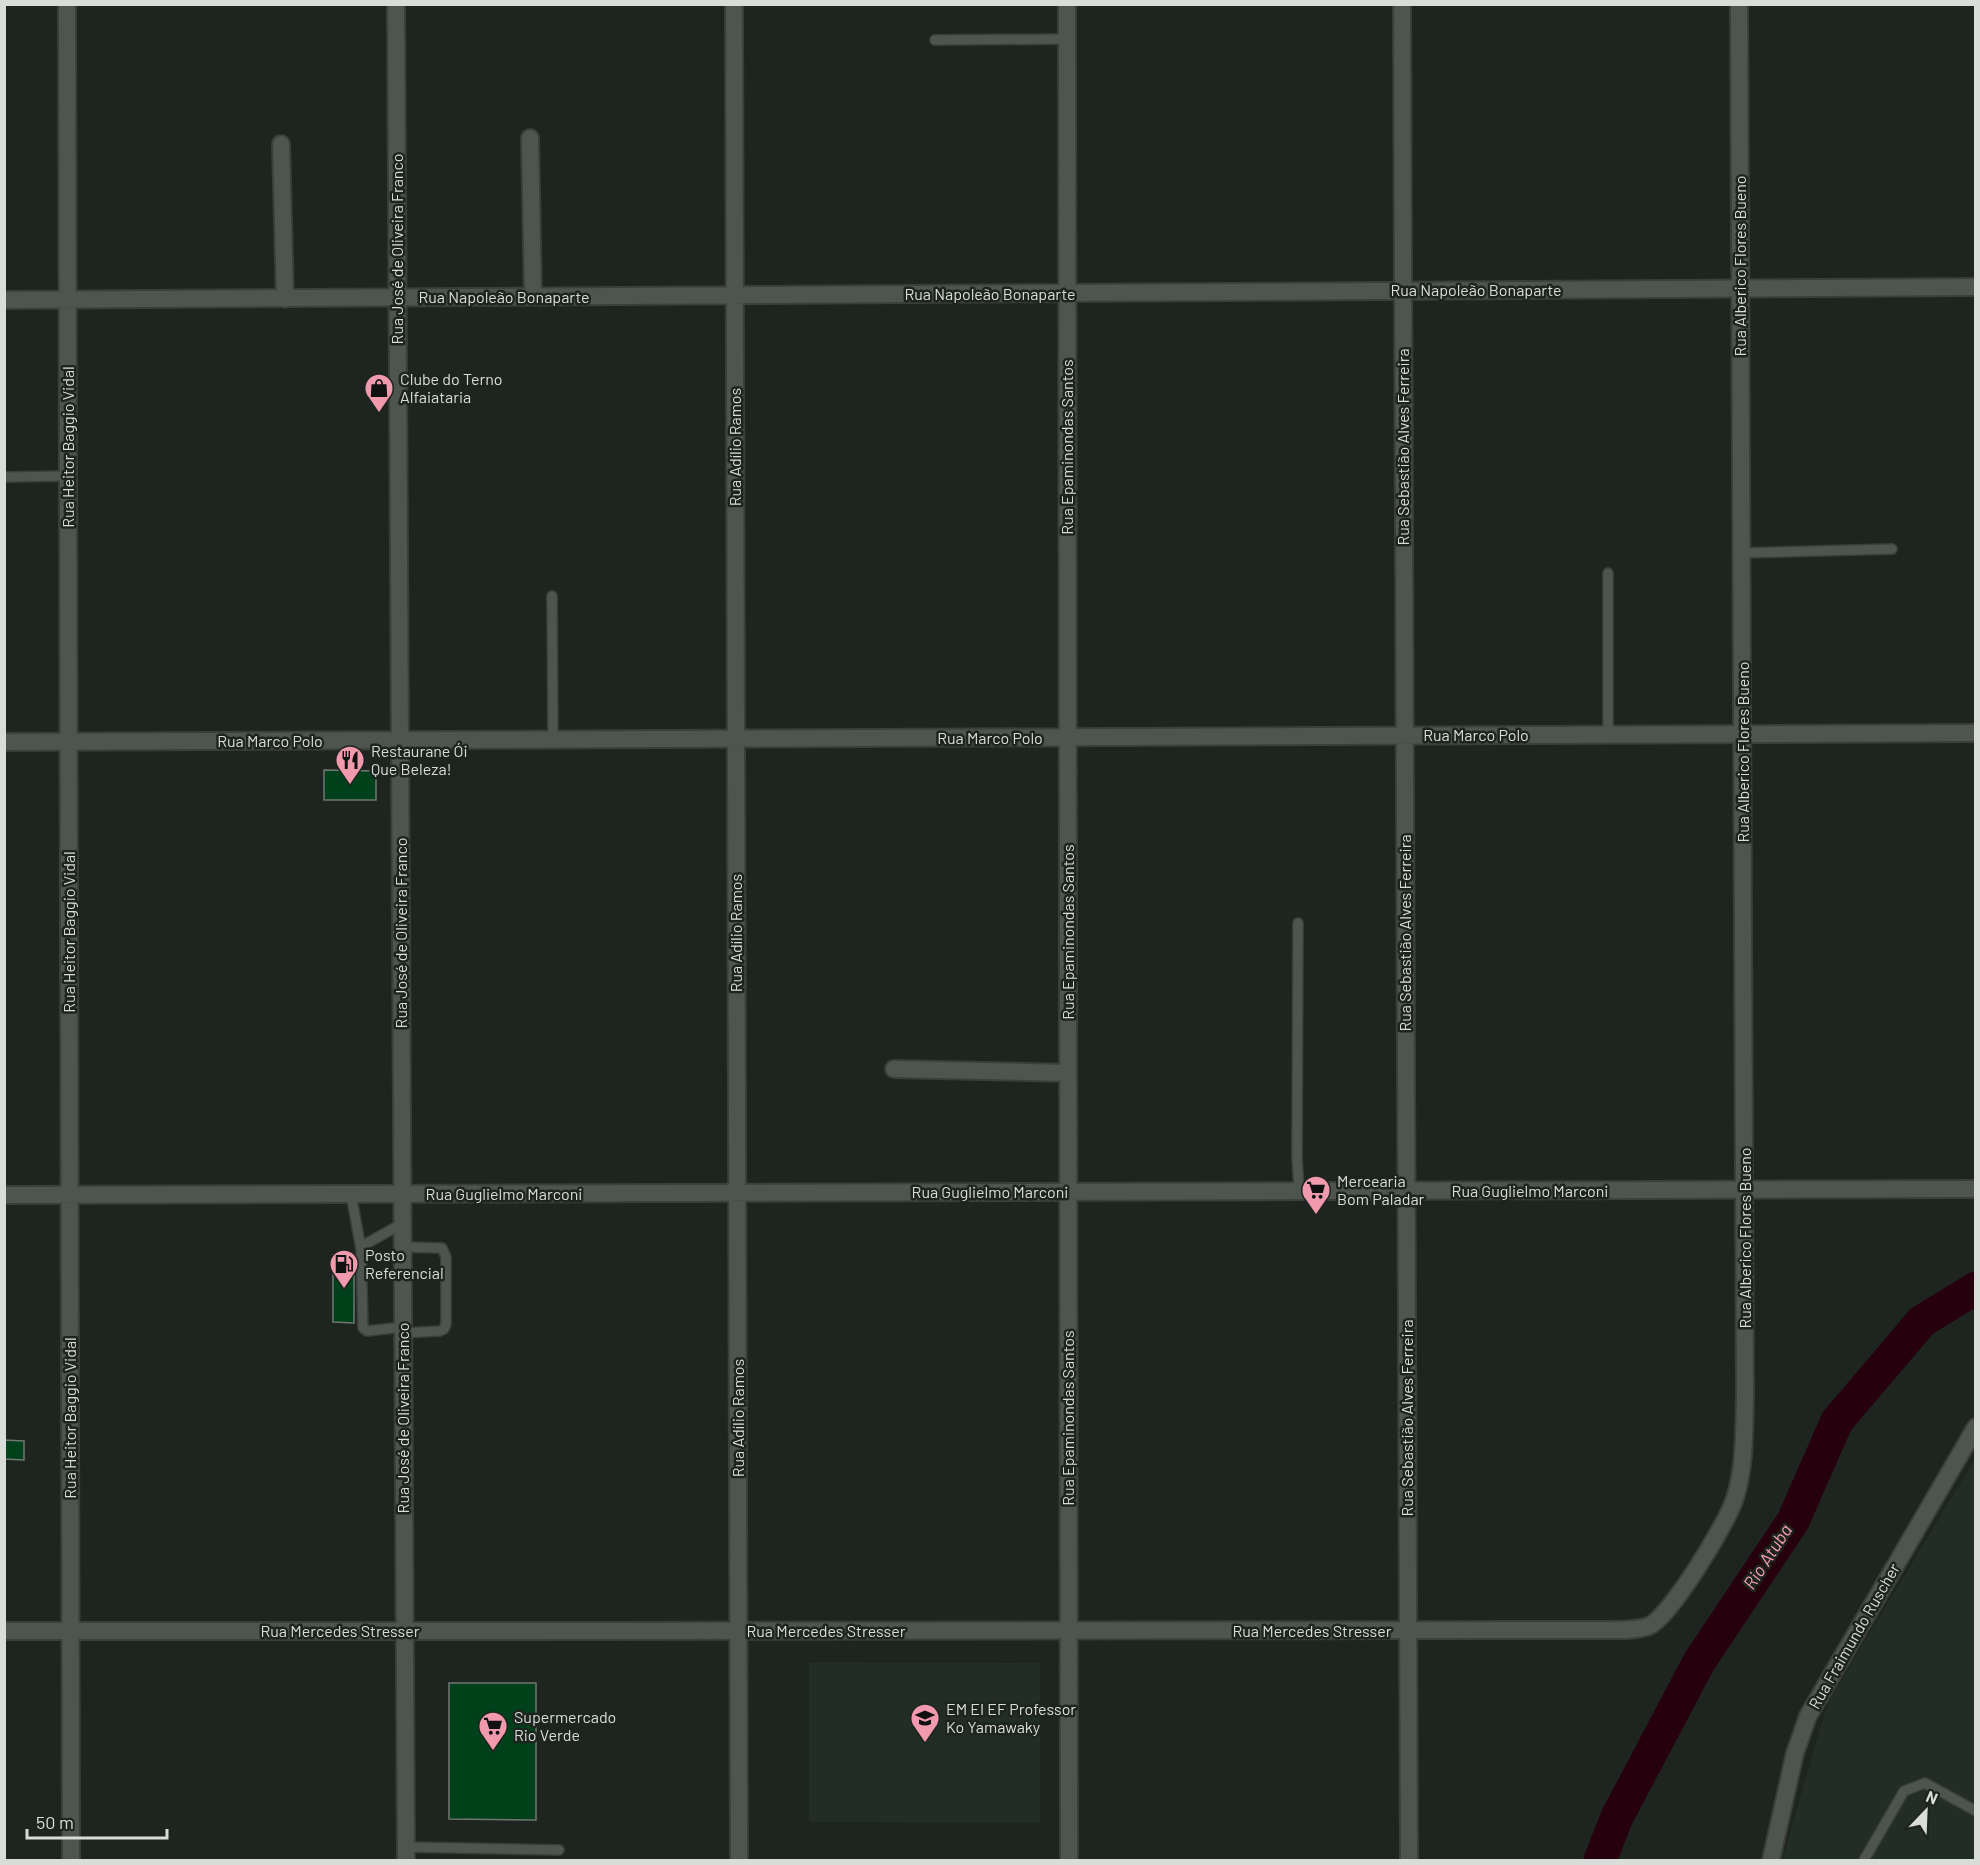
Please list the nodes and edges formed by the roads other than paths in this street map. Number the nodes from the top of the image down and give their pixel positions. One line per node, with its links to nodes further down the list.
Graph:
1 (67, 4): 20 (street, Rua Heitor Baggio Vidal)
2 (396, 4): 18 (street, Rua José de Oliveira Franco)
3 (734, 4): 15 (street, Rua Adílio Ramos)
4 (1067, 4): 7 (street, Rua Epaminondas Santos)
5 (1402, 4): 13 (street, Rua Sebastião Alves Ferreira)
6 (1739, 4): 12 (street, Rua Alberico Flores Bueno)
7 (1067, 39): 8 (lane); 14 (street, Rua Epaminondas Santos)
8 (935, 40)
9 (530, 138): 16 (street)
10 (281, 144): 17 (street)
11 (1976, 287): 12 (street, Rua Napoleão Bonaparte)
12 (1740, 288): 13 (street, Rua Napoleão Bonaparte); 24 (street, Rua Alberico Flores Bueno)
13 (1403, 291): 14 (street, Rua Napoleão Bonaparte); 30 (street, Rua Sebastião Alves Ferreira)
14 (1067, 293): 15 (street, Rua Napoleão Bonaparte); 31 (street, Rua Epaminondas Santos)
15 (735, 296): 16 (street, Rua Napoleão Bonaparte); 32 (street, Rua Adílio Ramos)
16 (533, 297): 18 (street, Rua Napoleão Bonaparte)
17 (285, 298): 18 (street, Rua Napoleão Bonaparte); 20 (street, Rua Napoleão Bonaparte)
18 (398, 298): 34 (street, Rua José de Oliveira Franco)
19 (4, 300): 20 (street, Rua Napoleão Bonaparte)
20 (68, 300): 21 (street, Rua Heitor Baggio Vidal)
21 (68, 476): 22 (lane); 36 (street, Rua Heitor Baggio Vidal)
22 (4, 477)
23 (1892, 549): 24 (lane)
24 (1742, 553): 28 (street, Rua Alberico Flores Bueno)
25 (1608, 573): 29 (lane)
26 (552, 596): 33 (lane)
27 (1976, 733): 28 (street, Rua Marco Polo)
28 (1743, 734): 29 (street, Rua Marco Polo); 40 (street, Rua Alberico Flores Bueno)
29 (1608, 735): 30 (street, Rua Marco Polo)
30 (1404, 736): 31 (street, Rua Marco Polo); 43 (street, Rua Sebastião Alves Ferreira)
31 (1068, 737): 32 (street, Rua Marco Polo); 39 (street, Rua Epaminondas Santos)
32 (736, 739): 33 (street, Rua Marco Polo); 45 (street, Rua Adílio Ramos)
33 (553, 740): 34 (street, Rua Marco Polo)
34 (400, 741): 36 (street, Rua Marco Polo); 47 (street, Rua José de Oliveira Franco)
35 (4, 742): 36 (street, Rua Marco Polo)
36 (68, 742): 48 (street, Rua Heitor Baggio Vidal)
37 (1298, 923): 42 (lane)
38 (894, 1069): 39 (street)
39 (1068, 1073): 44 (street, Rua Epaminondas Santos)
40 (1744, 1190): 41 (street, Rua Guglielmo Marconi); 43 (street, Rua Guglielmo Marconi); 55 (street, Rua Alberico Flores Bueno)
41 (1976, 1190)
42 (1299, 1191): 43 (street, Rua Guglielmo Marconi); 44 (street, Rua Guglielmo Marconi)
43 (1406, 1191): 56 (street, Rua Sebastião Alves Ferreira)
44 (1068, 1192): 45 (street, Rua Guglielmo Marconi); 61 (street, Rua Epaminondas Santos)
45 (737, 1193): 47 (street, Rua Guglielmo Marconi); 60 (street, Rua Adílio Ramos)
46 (351, 1194): 47 (street, Rua Guglielmo Marconi); 48 (street, Rua Guglielmo Marconi); 52 (lane)
47 (402, 1194): 50 (street, Rua José de Oliveira Franco)
48 (70, 1195): 49 (street, Rua Guglielmo Marconi); 58 (street, Rua Heitor Baggio Vidal)
49 (4, 1196)
50 (403, 1223): 51 (street, Rua José de Oliveira Franco); 52 (lane)
51 (403, 1247): 53 (street, Rua José de Oliveira Franco); 53 (lane)
52 (362, 1249): 53 (lane)
53 (403, 1330): 59 (street, Rua José de Oliveira Franco)
54 (1976, 1427): 69 (street, Rua Fraimundo Ruscher)
55 (1647, 1626): 56 (street, Rua Mercedes Stresser)
56 (1408, 1630): 61 (street, Rua Mercedes Stresser); 68 (street, Rua Sebastião Alves Ferreira)
57 (4, 1631): 58 (street, Rua Mercedes Stresser)
58 (70, 1631): 59 (street, Rua Mercedes Stresser); 65 (street, Rua Heitor Baggio Vidal)
59 (405, 1631): 60 (street, Rua Mercedes Stresser); 64 (street, Rua José de Oliveira Franco)
60 (738, 1631): 61 (street, Rua Mercedes Stresser); 66 (street, Rua Adílio Ramos)
61 (1069, 1631): 67 (street, Rua Epaminondas Santos)
62 (1976, 1811): 70 (lane)
63 (559, 1850): 64 (lane)
64 (406, 1854)
65 (71, 1860)
66 (739, 1860)
67 (1069, 1860)
68 (1409, 1860)
69 (1771, 1860)
70 (1864, 1860)

